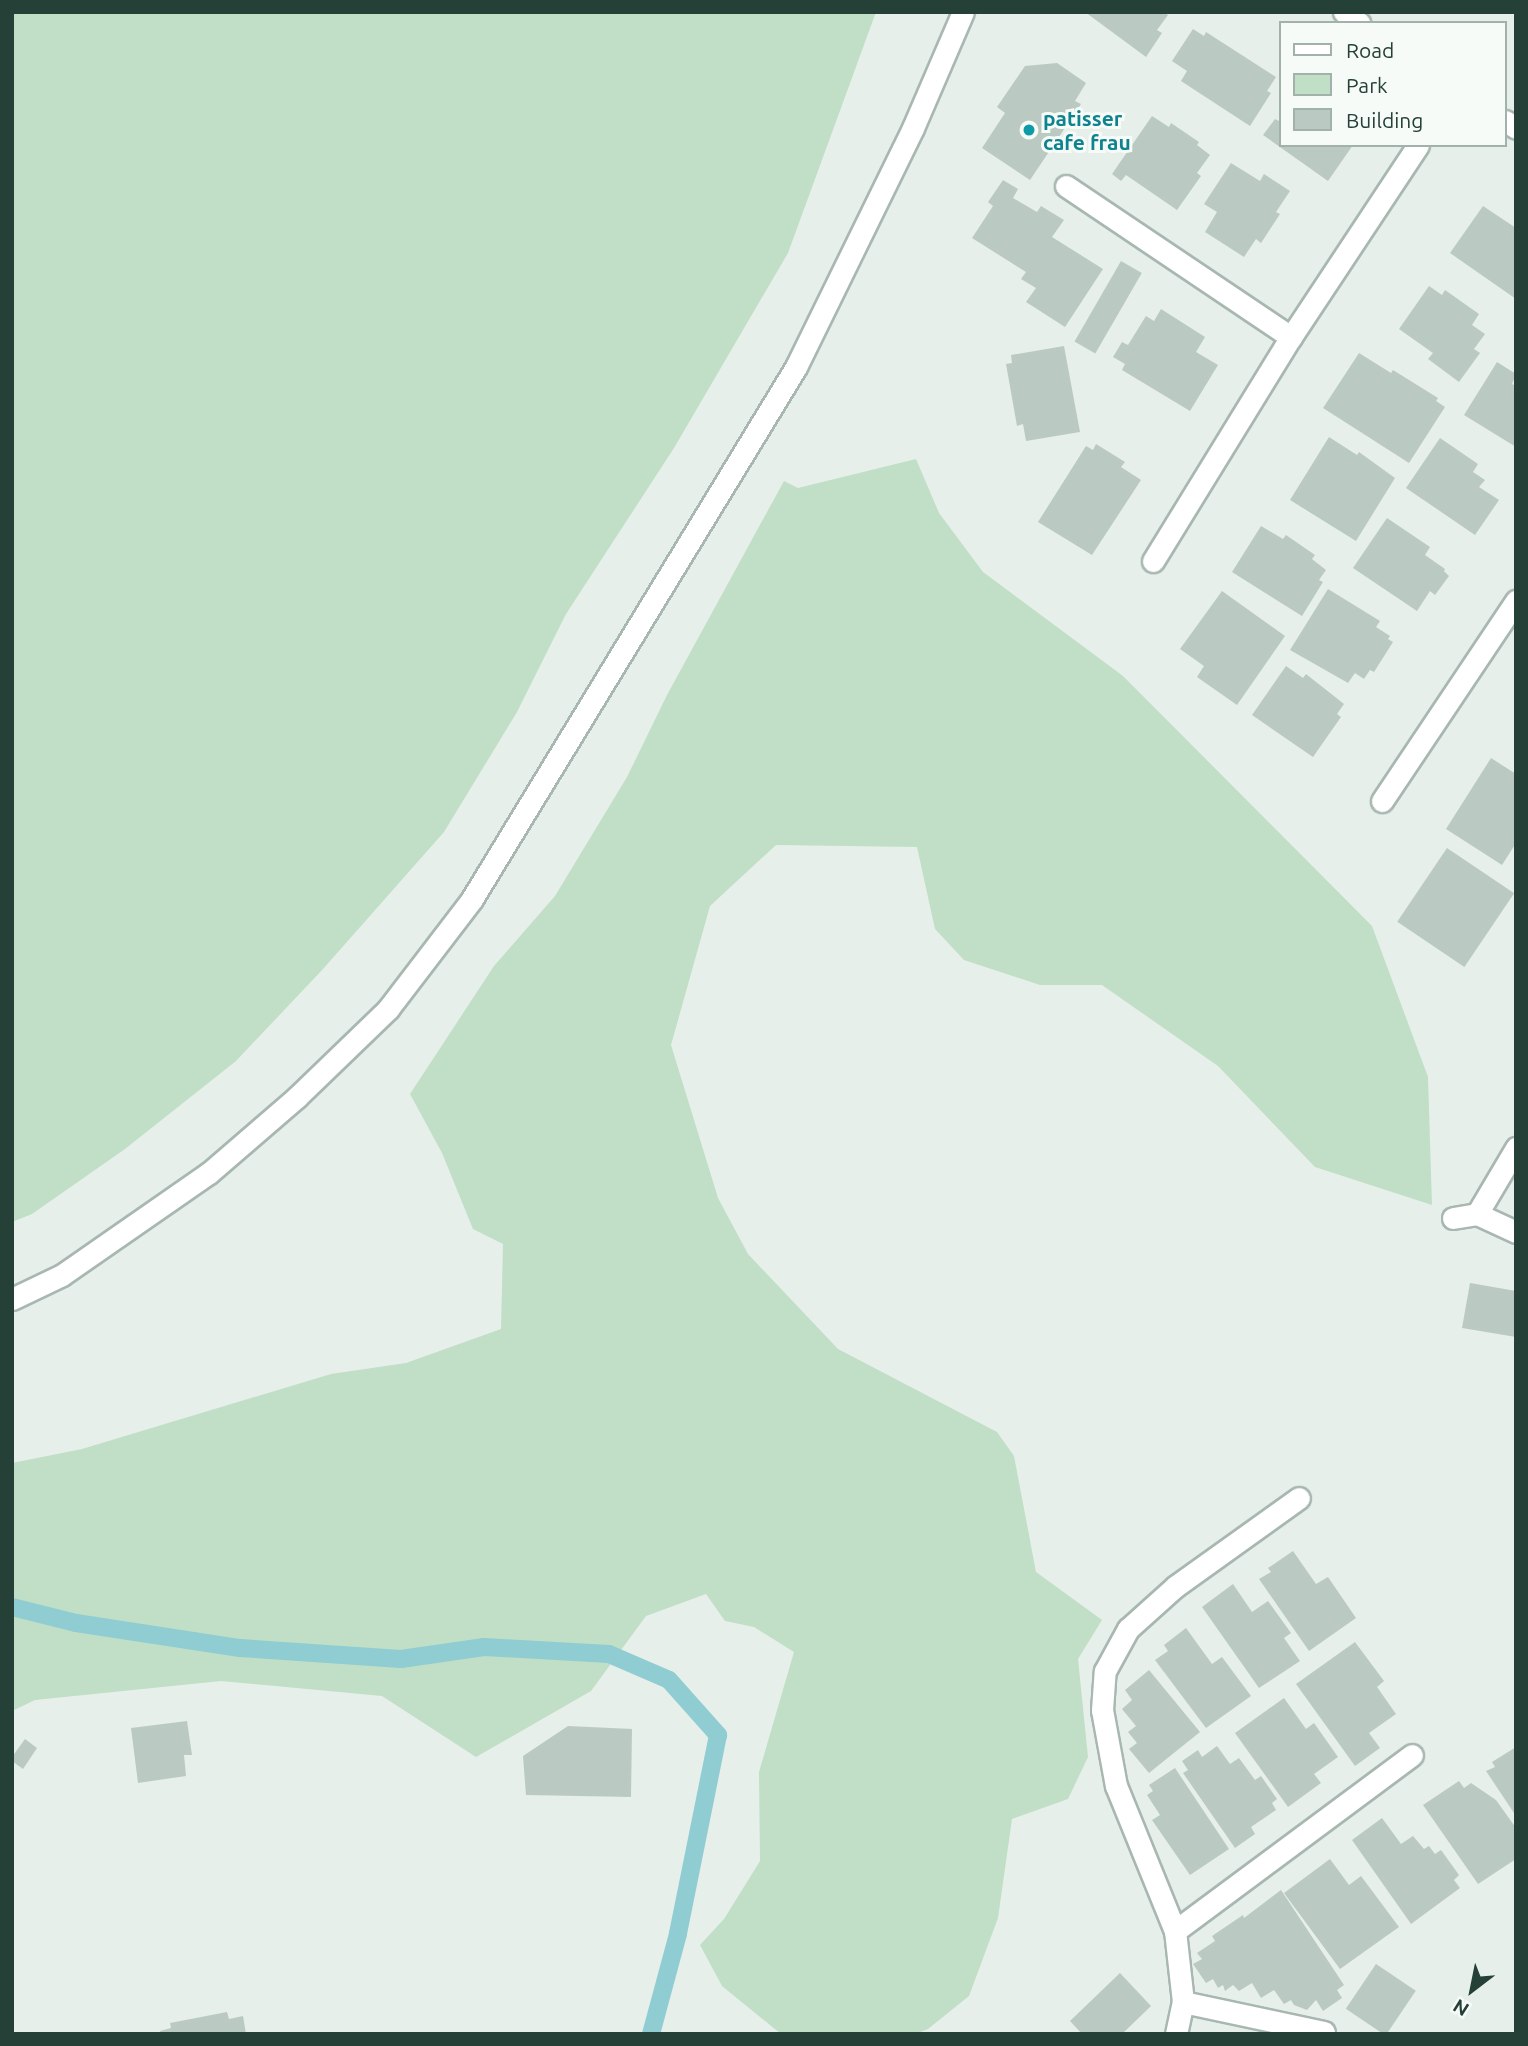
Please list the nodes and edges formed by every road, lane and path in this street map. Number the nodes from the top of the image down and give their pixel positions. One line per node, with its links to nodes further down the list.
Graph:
1 (963, 12): 12 (street)
2 (1417, 147): 4 (street)
3 (1066, 186): 4 (street)
4 (1291, 337): 5 (street)
5 (1153, 561)
6 (1516, 601): 7 (street)
7 (1382, 801)
8 (1516, 1148): 9 (street)
9 (1478, 1214): 10 (street); 11 (street)
10 (1453, 1218)
11 (1516, 1231)
12 (12, 1298)
13 (1299, 1498): 15 (street)
14 (1412, 1755): 15 (street)
15 (1175, 1931): 16 (street)
16 (1183, 2002): 17 (street); 18 (street)
17 (1324, 2032)
18 (1177, 2034)

